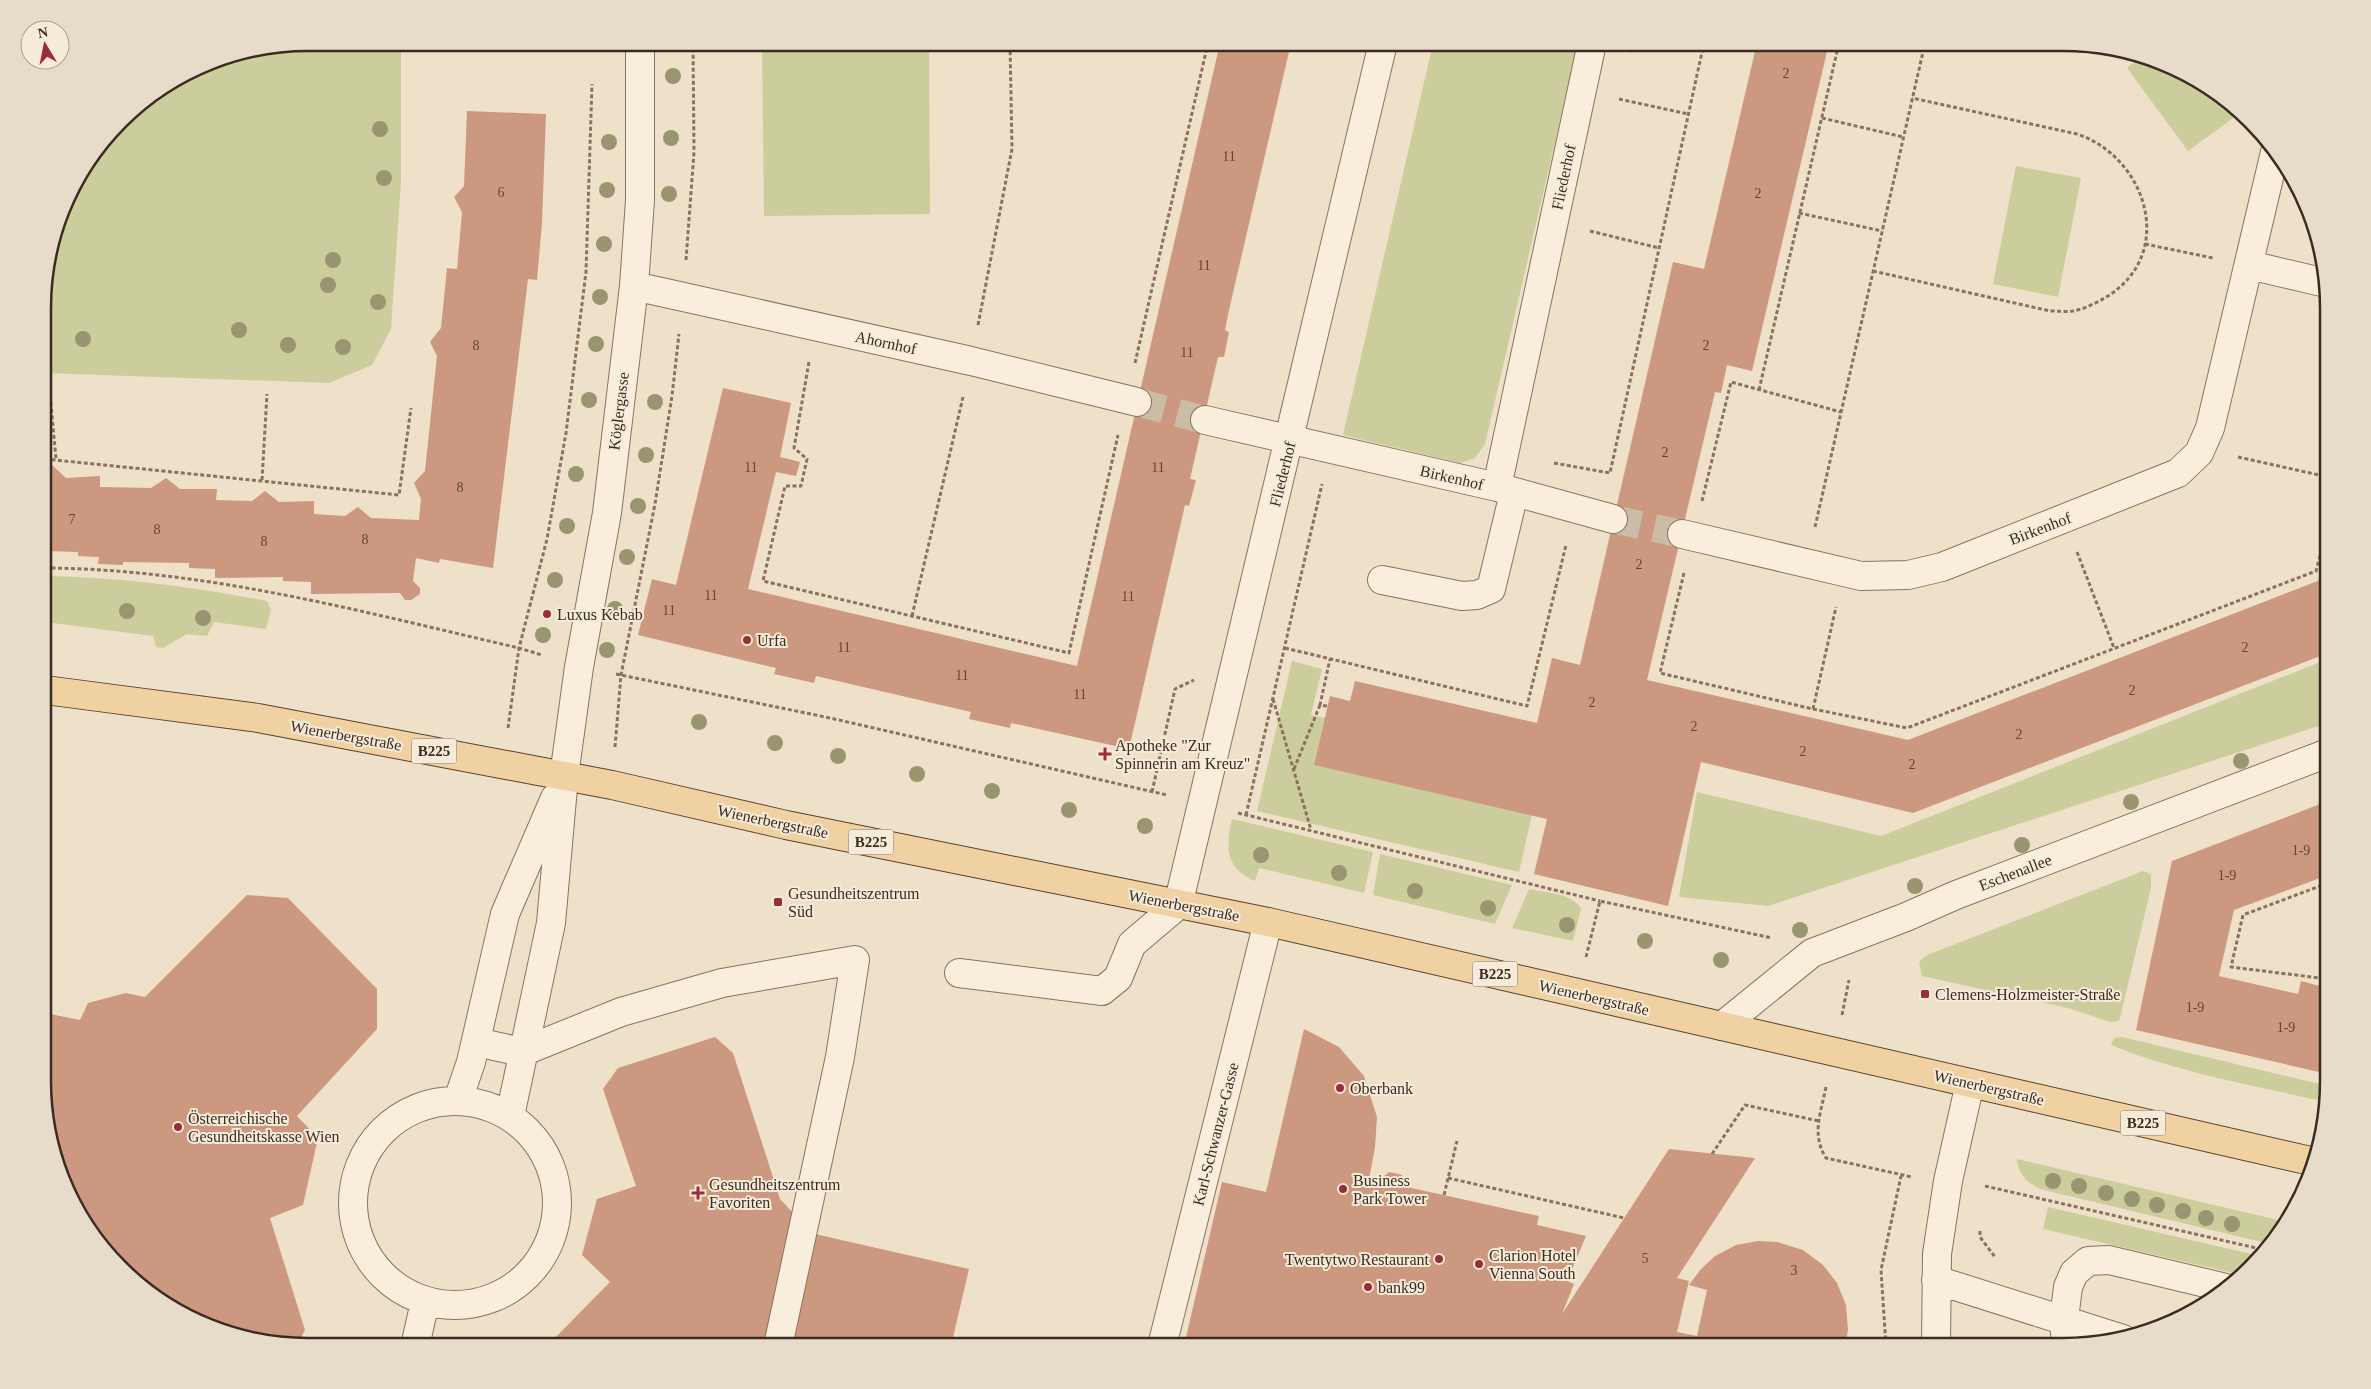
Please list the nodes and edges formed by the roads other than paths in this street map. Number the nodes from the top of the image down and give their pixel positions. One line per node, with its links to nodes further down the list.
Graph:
1 (640, 51): 7 (street, Köglergasse)
2 (1381, 51): 10 (street, Fliederhof)
3 (1590, 51): 11 (street, Fliederhof)
4 (2273, 161): 5 (street, Birkenhof)
5 (2249, 265): 6 (street); 13 (street, Birkenhof)
6 (2318, 281)
7 (634, 286): 8 (street, Ahornhof); 17 (street, Köglergasse)
8 (1132, 400)
9 (1205, 420): 10 (street)
10 (1290, 439): 11 (street, Birkenhof); 18 (street, Fliederhof)
11 (1505, 490): 12 (street, Birkenhof); 14 (street, Fliederhof)
12 (1614, 519)
13 (1682, 534)
14 (1382, 580)
15 (51, 691): 17 (main road, Wienerbergstraße / B225)
16 (2320, 756): 21 (street, Eschenallee)
17 (564, 776): 18 (main road, Wienerbergstraße / B225); 22 (street); 23 (street)
18 (1178, 904): 19 (main road, Wienerbergstraße / B225); 20 (street)
19 (1268, 922): 21 (main road, Wienerbergstraße / B225); 35 (street, Karl-Schwanzer-Gasse)
20 (959, 973)
21 (1722, 1026): 24 (main road, Wienerbergstraße / B225)
22 (476, 1042): 23 (street); 25 (street)
23 (522, 1052): 26 (street); 34 (street)
24 (1970, 1083): 27 (main road, Wienerbergstraße / B225); 28 (street)
25 (458, 1100): 26 (street); 30 (street)
26 (510, 1116): 30 (street)
27 (2307, 1160)
28 (1936, 1280): 31 (street); 36 (street)
29 (2217, 1286): 31 (street)
30 (425, 1302): 33 (street)
31 (2064, 1319): 32 (street); 37 (street)
32 (2108, 1334)
33 (417, 1338)
34 (780, 1338)
35 (1164, 1338)
36 (1936, 1338)
37 (2065, 1338)

